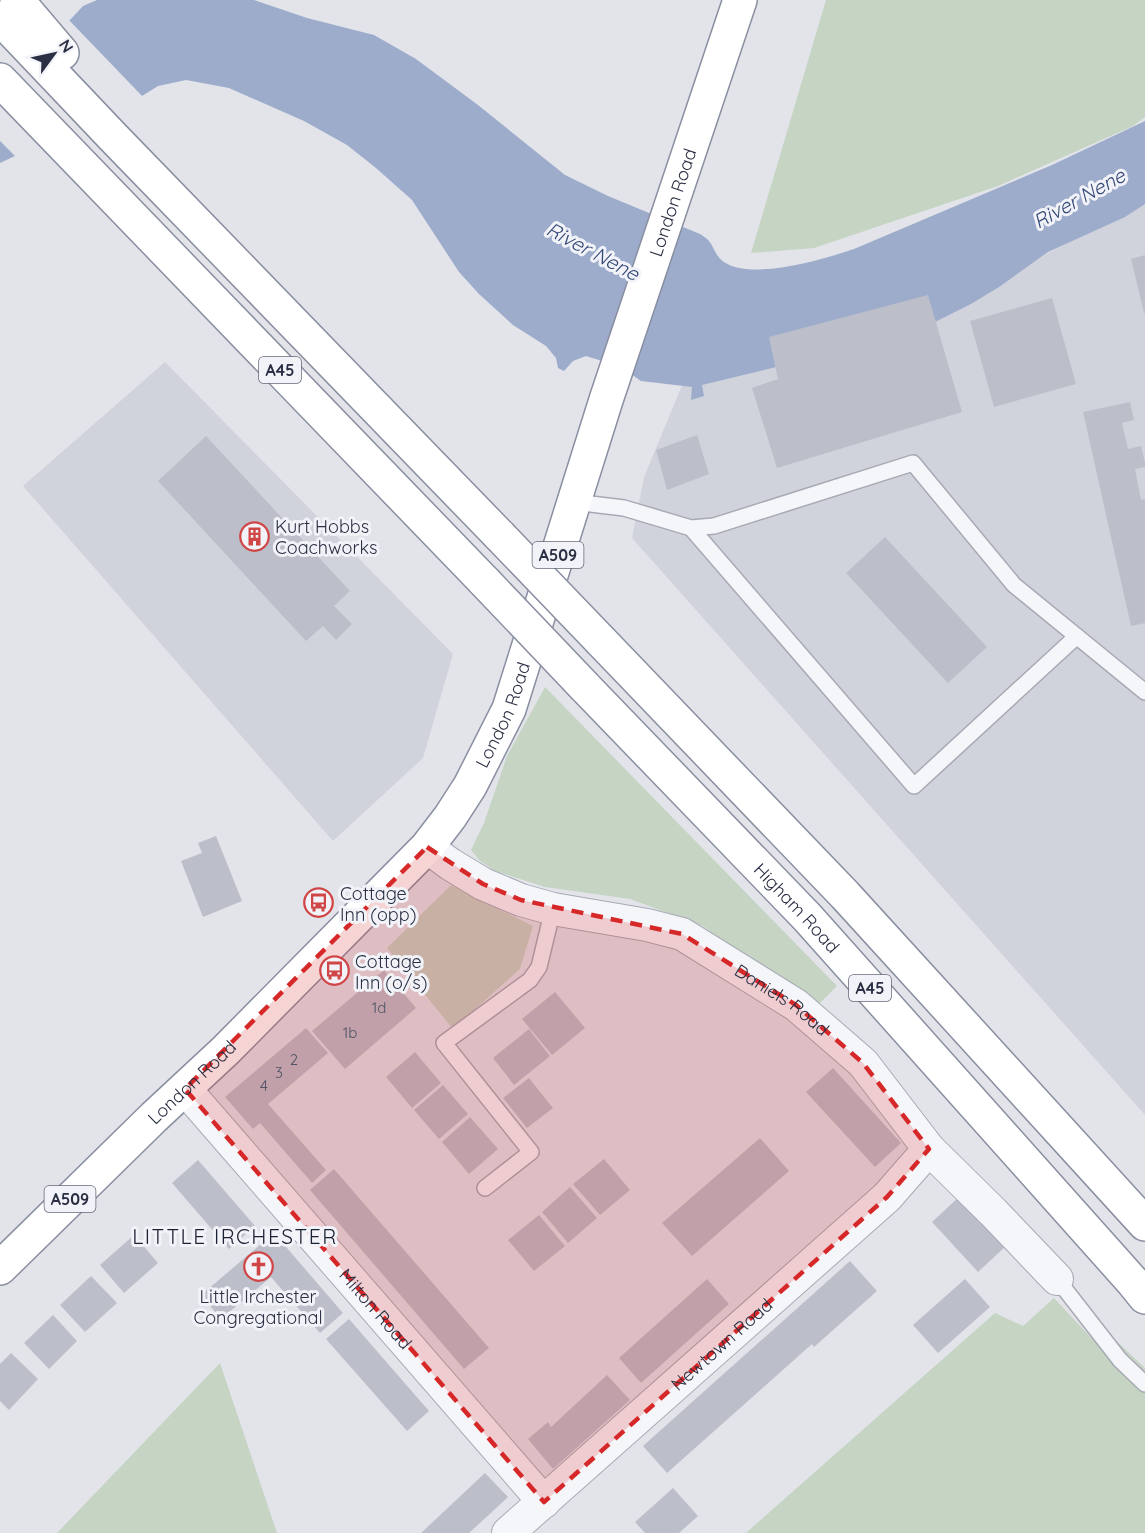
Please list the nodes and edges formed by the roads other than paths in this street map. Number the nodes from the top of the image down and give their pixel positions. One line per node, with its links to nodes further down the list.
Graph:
1 (740, 0): 6 (highway, London Road / A509)
2 (11, 12): 15 (highway, A45, bridge)
3 (0, 80): 5 (highway, A45)
4 (0, 89): 5 (highway, A45)
5 (44, 125): 18 (highway, Higham Road / A45, bridge)
6 (574, 502): 7 (lane); 10 (highway, London Road / A509)
7 (691, 528): 8 (lane); 8 (lane)
8 (1077, 636): 9 (lane)
9 (1145, 692)
10 (427, 847): 11 (street, Daniels Road); 12 (highway, London Road / A509)
11 (553, 909): 13 (street, Daniels Road); 14 (lane)
12 (185, 1089): 16 (highway, London Road / A509); 20 (street, Milton Road)
13 (929, 1149): 17 (street, Daniels Road); 20 (street, Newtown Road)
14 (485, 1188)
15 (1145, 1224)
16 (0, 1268)
17 (1057, 1279): 19 (lane)
18 (1145, 1297)
19 (1145, 1384)
20 (544, 1502): 21 (street, Newtown Road)
21 (508, 1533)

